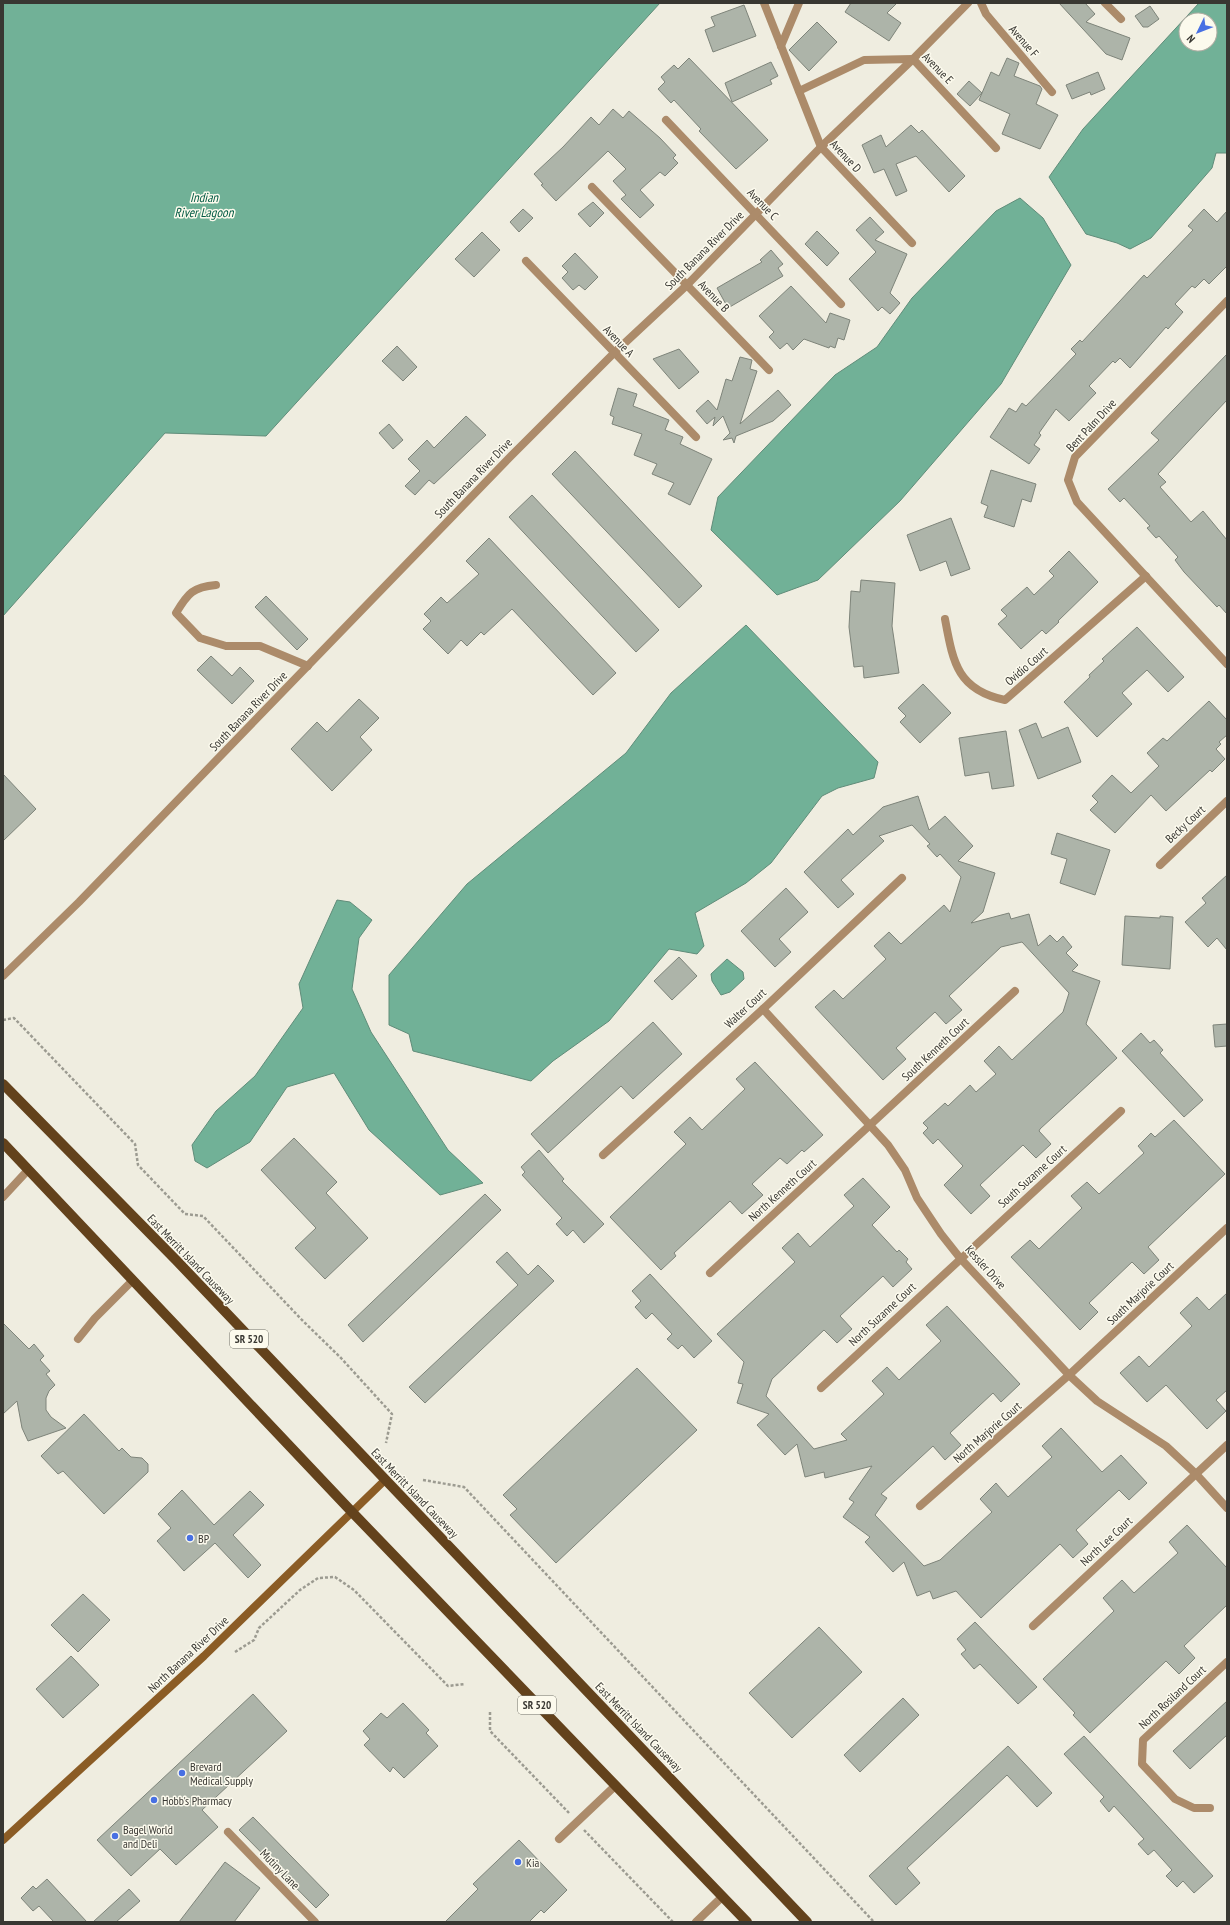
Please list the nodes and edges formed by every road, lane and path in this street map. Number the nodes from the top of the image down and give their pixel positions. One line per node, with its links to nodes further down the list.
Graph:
1 (764, 3): 7 (street, Avenue D)
2 (799, 3): 7 (street)
3 (968, 3): 8 (street, South Banana River Drive)
4 (981, 3): 10 (street, Avenue F)
5 (1105, 3): 6 (street)
6 (1120, 19)
7 (781, 46): 9 (street, Avenue D)
8 (913, 58): 9 (street, Avenue E); 12 (street, South Banana River Drive); 13 (street, Avenue E)
9 (799, 91): 12 (street, Avenue D)
10 (1052, 92)
11 (666, 120): 15 (street, Avenue C)
12 (821, 147): 15 (street, South Banana River Drive); 16 (street, Avenue D)
13 (996, 148)
14 (592, 187): 18 (street, Avenue B)
15 (757, 215): 18 (street, South Banana River Drive); 20 (street, Avenue C)
16 (912, 242)
17 (526, 261): 21 (street, Avenue A)
18 (687, 285): 21 (street, South Banana River Drive); 22 (street, Avenue B)
19 (1227, 301): 24 (street, Bent Palm Drive)
20 (842, 304)
21 (614, 353): 23 (street, Avenue A); 28 (street, South Banana River Drive)
22 (769, 370)
23 (696, 437)
24 (1146, 576): 26 (street, Ovidio Court); 27 (street, Bent Palm Drive)
25 (216, 585): 28 (street)
26 (945, 619)
27 (1227, 664)
28 (308, 666): 32 (street, South Banana River Drive)
29 (1227, 801): 30 (street, Becky Court)
30 (1160, 865)
31 (902, 878): 34 (street, Walter Court)
32 (3, 976)
33 (1015, 991): 38 (street, South Kenneth Court)
34 (763, 1009): 38 (street, Kessler Drive); 40 (street, Walter Court)
35 (3, 1020): 50 (path)
36 (3, 1084): 53 (main road, East Merritt Island Causeway / SR 520)
37 (1121, 1111): 44 (street, South Suzanne Court)
38 (871, 1125): 44 (street, Kessler Drive); 45 (street, North Kenneth Court)
39 (3, 1143): 41 (main road, SR 520)
40 (603, 1155)
41 (28, 1170): 42 (street); 46 (main road, SR 520)
42 (3, 1197)
43 (1227, 1228): 48 (street, South Marjorie Court)
44 (960, 1258): 48 (street, Kessler Drive); 49 (street, North Suzanne Court)
45 (710, 1273)
46 (133, 1280): 47 (street); 57 (main road, SR 520)
47 (78, 1339)
48 (1069, 1375): 52 (street, Kessler Drive); 55 (street, North Marjorie Court)
49 (821, 1388)
50 (386, 1443)
51 (1227, 1445): 52 (street, North Lee Court)
52 (1196, 1474): 56 (street, Kessler Drive); 58 (street, North Lee Court)
53 (385, 1480): 57 (street, North Banana River Drive); 71 (main road, East Merritt Island Causeway / SR 520)
54 (423, 1480): 72 (path)
55 (920, 1506)
56 (1227, 1508)
57 (352, 1512): 62 (main road, SR 520); 66 (street, North Banana River Drive)
58 (1033, 1626)
59 (236, 1652): 61 (path)
60 (1227, 1662): 63 (street, North Rosiland Court)
61 (465, 1684)
62 (615, 1786): 65 (street); 67 (main road, SR 520)
63 (1210, 1808)
64 (228, 1832): 68 (street, Mutiny Lane)
65 (559, 1839)
66 (3, 1840)
67 (722, 1896): 69 (street); 70 (main road, SR 520)
68 (315, 1922)
69 (696, 1922)
70 (747, 1922)
71 (807, 1922)
72 (874, 1922)

